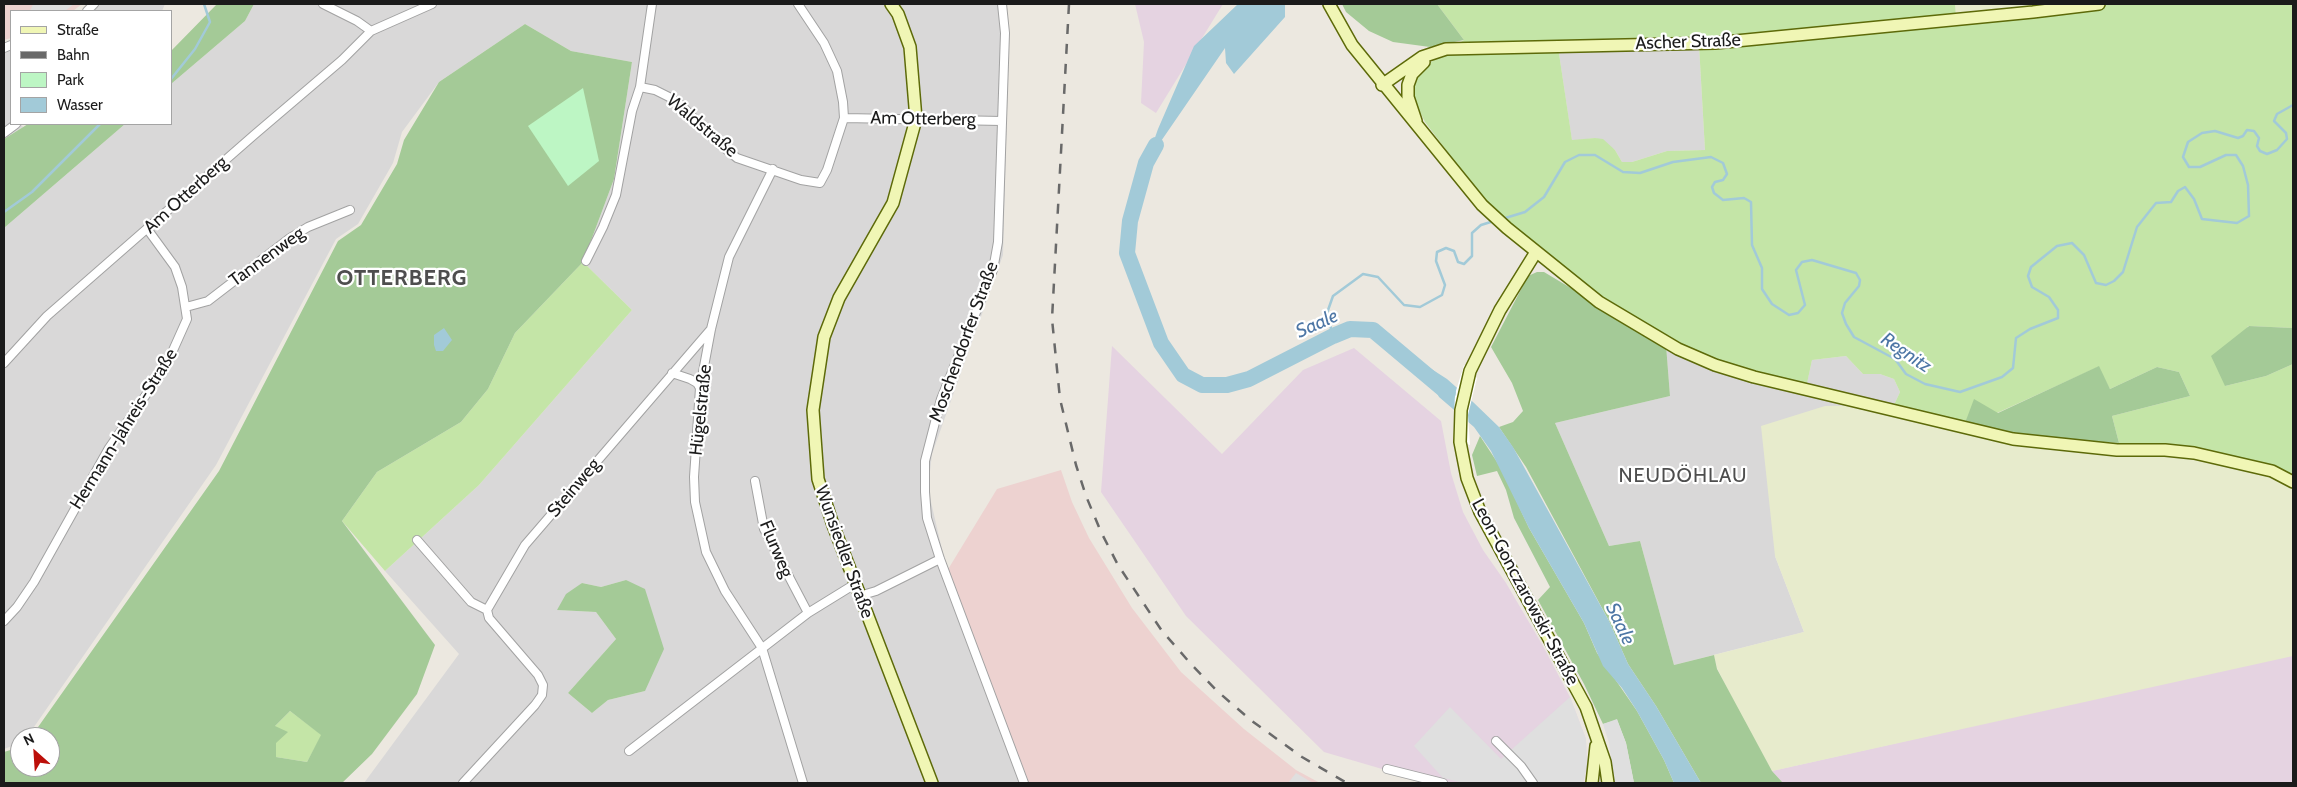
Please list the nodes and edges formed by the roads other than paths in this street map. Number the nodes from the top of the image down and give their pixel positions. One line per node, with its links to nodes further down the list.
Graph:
1 (323, 4): 9 (street)
2 (432, 4): 9 (street, Am Otterberg)
3 (652, 4): 12 (street)
4 (798, 4): 13 (street)
5 (891, 4): 14 (street, Wunsiedler Straße)
6 (1002, 4): 15 (street, Moschendorfer Straße)
7 (1329, 4): 11 (street)
8 (2099, 4): 10 (street, Ascher Straße)
9 (371, 31): 21 (street, Am Otterberg)
10 (1446, 49): 11 (street, Ascher Straße); 17 (street)
11 (1382, 85): 17 (street)
12 (640, 87): 19 (street, Waldstraße); 23 (street)
13 (844, 118): 14 (street, Am Otterberg); 19 (street, Waldstraße)
14 (916, 119): 15 (street, Am Otterberg); 33 (street, Wunsiedler Straße)
15 (1002, 121): 32 (street, Moschendorfer Straße)
16 (15, 125): 18 (street)
17 (1419, 130): 22 (street)
18 (4, 133)
19 (773, 169): 25 (street, Hügelstraße)
20 (350, 210): 24 (street, Tannenweg)
21 (148, 230): 24 (street, Hermann-Jahreis-Straße); 26 (street, Am Otterberg)
22 (1536, 252): 30 (street); 39 (street, Leon-Gonczarowski-Straße)
23 (586, 261)
24 (186, 307): 37 (street, Hermann-Jahreis-Straße)
25 (711, 329): 27 (street, Steinweg); 28 (street, Hügelstraße)
26 (4, 362)
27 (672, 373): 28 (street); 35 (street, Steinweg)
28 (700, 388): 38 (street, Hügelstraße)
29 (755, 482): 36 (street, Flurweg)
30 (2293, 482)
31 (417, 540): 35 (street)
32 (940, 559): 34 (street); 46 (street, Moschendorfer Straße)
33 (855, 584): 34 (street, Wunsiedler Straße); 36 (street)
34 (859, 596): 45 (street, Wunsiedler Straße)
35 (487, 610): 43 (street)
36 (808, 613): 38 (street)
37 (4, 621)
38 (762, 648): 41 (street); 44 (street, Hügelstraße)
39 (1597, 739): 49 (street, Leon-Gonczarowski-Straße); 50 (street, Leon-Gonczarowski-Straße)
40 (1496, 741): 48 (street)
41 (629, 751)
42 (1387, 769): 47 (street)
43 (463, 783)
44 (803, 783)
45 (932, 783)
46 (1024, 783)
47 (1443, 783)
48 (1533, 783)
49 (1592, 783)
50 (1608, 783)

